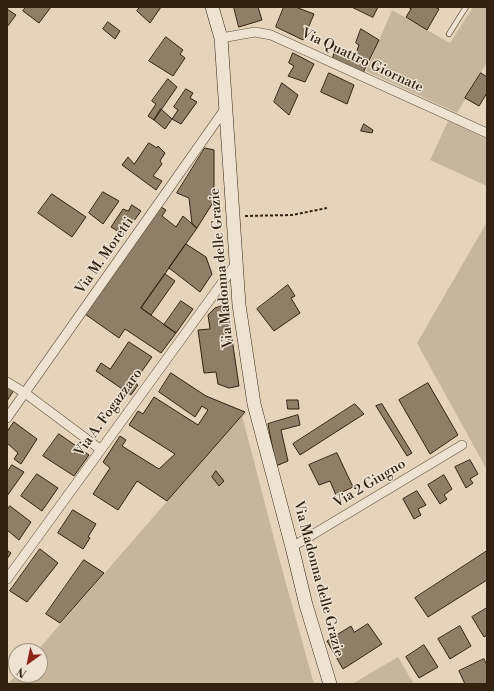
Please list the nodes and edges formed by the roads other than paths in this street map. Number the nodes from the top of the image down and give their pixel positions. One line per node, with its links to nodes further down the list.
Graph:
1 (212, 7): 4 (street, Via Madonna delle Grazie)
2 (466, 7): 3 (lane)
3 (449, 34)
4 (221, 38): 5 (street, Via Madonna delle Grazie); 6 (street, Via Quattro Giornate)
5 (225, 109): 7 (street, Via Madonna delle Grazie); 9 (street, Via M. Moretti)
6 (487, 133)
7 (235, 265): 12 (street, Via A. Fogazzaro); 13 (street, Via Madonna delle Grazie)
8 (7, 382): 9 (street)
9 (25, 393): 10 (street, Via M. Moretti); 12 (street)
10 (7, 418)
11 (462, 445): 13 (street, Via 2 Giugno)
12 (100, 449): 14 (street, Via A. Fogazzaro)
13 (292, 547): 15 (street, Via Madonna delle Grazie)
14 (7, 579)
15 (330, 684)

